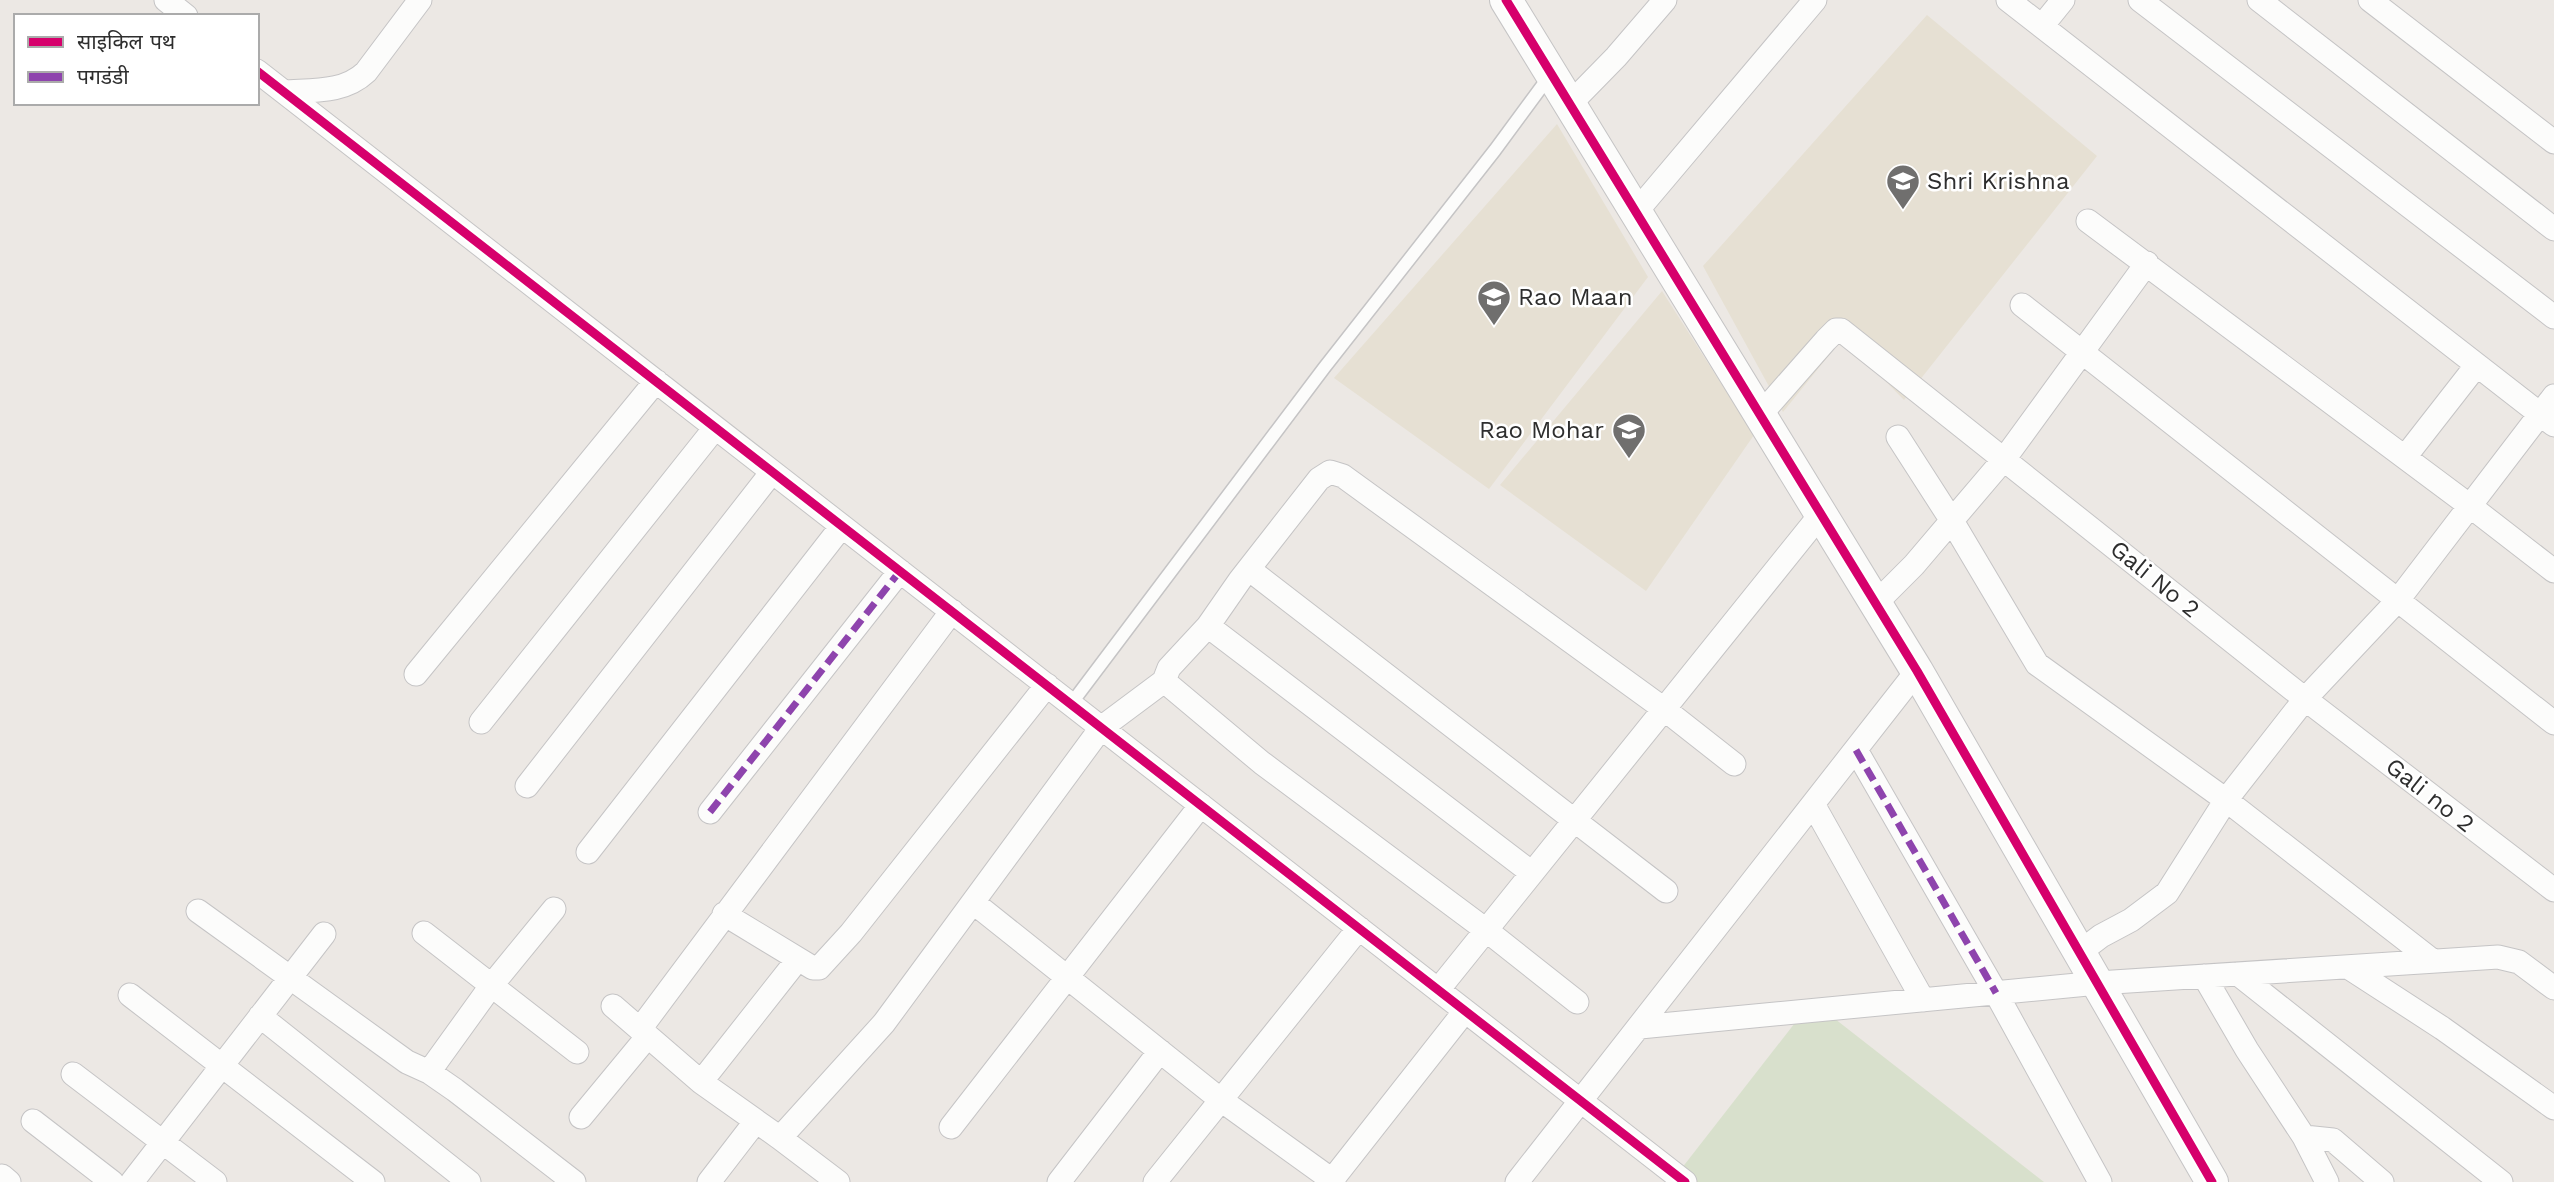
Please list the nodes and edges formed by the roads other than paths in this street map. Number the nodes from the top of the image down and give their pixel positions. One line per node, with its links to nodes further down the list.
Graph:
1 (166, 0): 11 (street)
2 (420, 0): 15 (street)
3 (1506, 0): 14 (street)
4 (1665, 0): 16 (street)
5 (1815, 0): 18 (street)
6 (2008, 0): 12 (street)
7 (2063, 0): 12 (street)
8 (2140, 0): 23 (street)
9 (2259, 0): 20 (street)
10 (2370, 0): 17 (street)
11 (184, 14)
12 (2042, 26): 25 (street)
13 (259, 72): 15 (street)
14 (1551, 74): 16 (street); 50 (lane)
15 (285, 92): 26 (street)
16 (1570, 104): 18 (street)
17 (2554, 142)
18 (1636, 212): 28 (street)
19 (2088, 221): 21 (street)
20 (2554, 229)
21 (2147, 263): 24 (street); 31 (street)
22 (2022, 305): 24 (street)
23 (2554, 317)
24 (2082, 350): 32 (street); 41 (street)
25 (2476, 366): 27 (street); 31 (street)
26 (656, 381): 29 (street); 46 (street)
27 (2549, 412): 34 (street)
28 (1760, 415): 32 (street, Gali No 2); 35 (street)
29 (715, 428): 33 (street); 52 (street)
30 (1898, 437): 36 (street)
31 (2405, 457): 34 (street)
32 (2006, 458): 36 (street); 49 (street, Gali No 2)
33 (772, 472): 37 (street); 57 (street)
34 (2470, 506): 40 (street); 41 (street)
35 (1821, 514): 42 (street); 51 (street)
36 (1952, 521): 42 (street); 58 (street)
37 (842, 526): 39 (street); 63 (street)
38 (1250, 570): 44 (street); 51 (street); 62 (street)
39 (901, 571): 43 (street); 61 (street)
40 (2554, 571)
41 (2398, 600): 49 (street); 53 (street)
42 (1876, 603): 45 (street)
43 (952, 611): 48 (street); 70 (street)
44 (1208, 626): 47 (street); 64 (street)
45 (1917, 671): 55 (street); 75 (street)
46 (416, 674)
47 (1164, 681): 54 (street); 72 (street)
48 (1047, 685): 50 (street); 76 (street)
49 (2305, 699): 58 (street); 65 (street, Gali no 2)
50 (1071, 705): 54 (street)
51 (1664, 709): 56 (street); 62 (street)
52 (481, 722)
53 (2554, 723)
54 (1101, 728): 60 (street); 67 (street)
55 (1856, 750): 59 (street); 87 (street)
56 (1734, 764)
57 (527, 786)
58 (2226, 800): 75 (street); 77 (street)
59 (1813, 804): 89 (street); 94 (street)
60 (1201, 805): 71 (street); 82 (street)
61 (710, 812)
62 (1575, 820): 64 (street); 66 (street)
63 (588, 852)
64 (1532, 873): 72 (street)
65 (2554, 890)
66 (1666, 891)
67 (974, 903): 82 (street); 110 (street)
68 (554, 909): 84 (street)
69 (198, 911): 80 (street)
70 (724, 914): 76 (street); 95 (street)
71 (1359, 928): 86 (street); 102 (street)
72 (1486, 930): 86 (street); 90 (street)
73 (424, 933): 84 (street)
74 (324, 934): 80 (street)
75 (2080, 952): 83 (street)
76 (797, 959): 101 (street)
77 (2433, 961): 78 (street); 85 (street)
78 (2348, 967): 79 (street); 104 (street)
79 (2238, 974): 81 (street); 129 (street)
80 (290, 976): 93 (street); 99 (street)
81 (2204, 976): 83 (street); 109 (street)
82 (1066, 977): 96 (street); 108 (street)
83 (2098, 983): 87 (street); 126 (street)
84 (491, 986): 97 (street); 99 (street)
85 (2554, 988)
86 (1438, 990): 92 (street)
87 (1997, 993): 89 (street); 125 (street)
88 (130, 995): 98 (street)
89 (1923, 1000): 94 (street)
90 (1577, 1002)
91 (612, 1006): 95 (street)
92 (1465, 1011): 103 (street); 112 (street)
93 (260, 1016): 98 (street); 117 (street)
94 (1640, 1027): 103 (street)
95 (644, 1033): 101 (street); 105 (street)
96 (1160, 1051): 102 (street); 121 (street)
97 (577, 1052)
98 (221, 1065): 111 (street); 116 (street)
99 (429, 1072): 118 (street)
100 (73, 1074): 111 (street)
101 (701, 1082): 107 (street)
102 (1221, 1100): 112 (street); 122 (street)
103 (1582, 1102): 123 (street); 124 (street)
104 (2554, 1108)
105 (581, 1117)
106 (33, 1121): 113 (street)
107 (756, 1121): 110 (street); 119 (street)
108 (951, 1127)
109 (2304, 1137): 127 (street); 128 (street)
110 (780, 1138): 120 (street)
111 (163, 1141): 114 (street); 115 (street)
112 (1333, 1181)
113 (112, 1182)
114 (132, 1182)
115 (215, 1182)
116 (373, 1182)
117 (469, 1182)
118 (574, 1182)
119 (709, 1182)
120 (838, 1182)
121 (1059, 1182)
122 (1155, 1182)
123 (1517, 1182)
124 (1684, 1182)
125 (2100, 1182)
126 (2212, 1182)
127 (2327, 1182)
128 (2382, 1182)
129 (2501, 1182)

